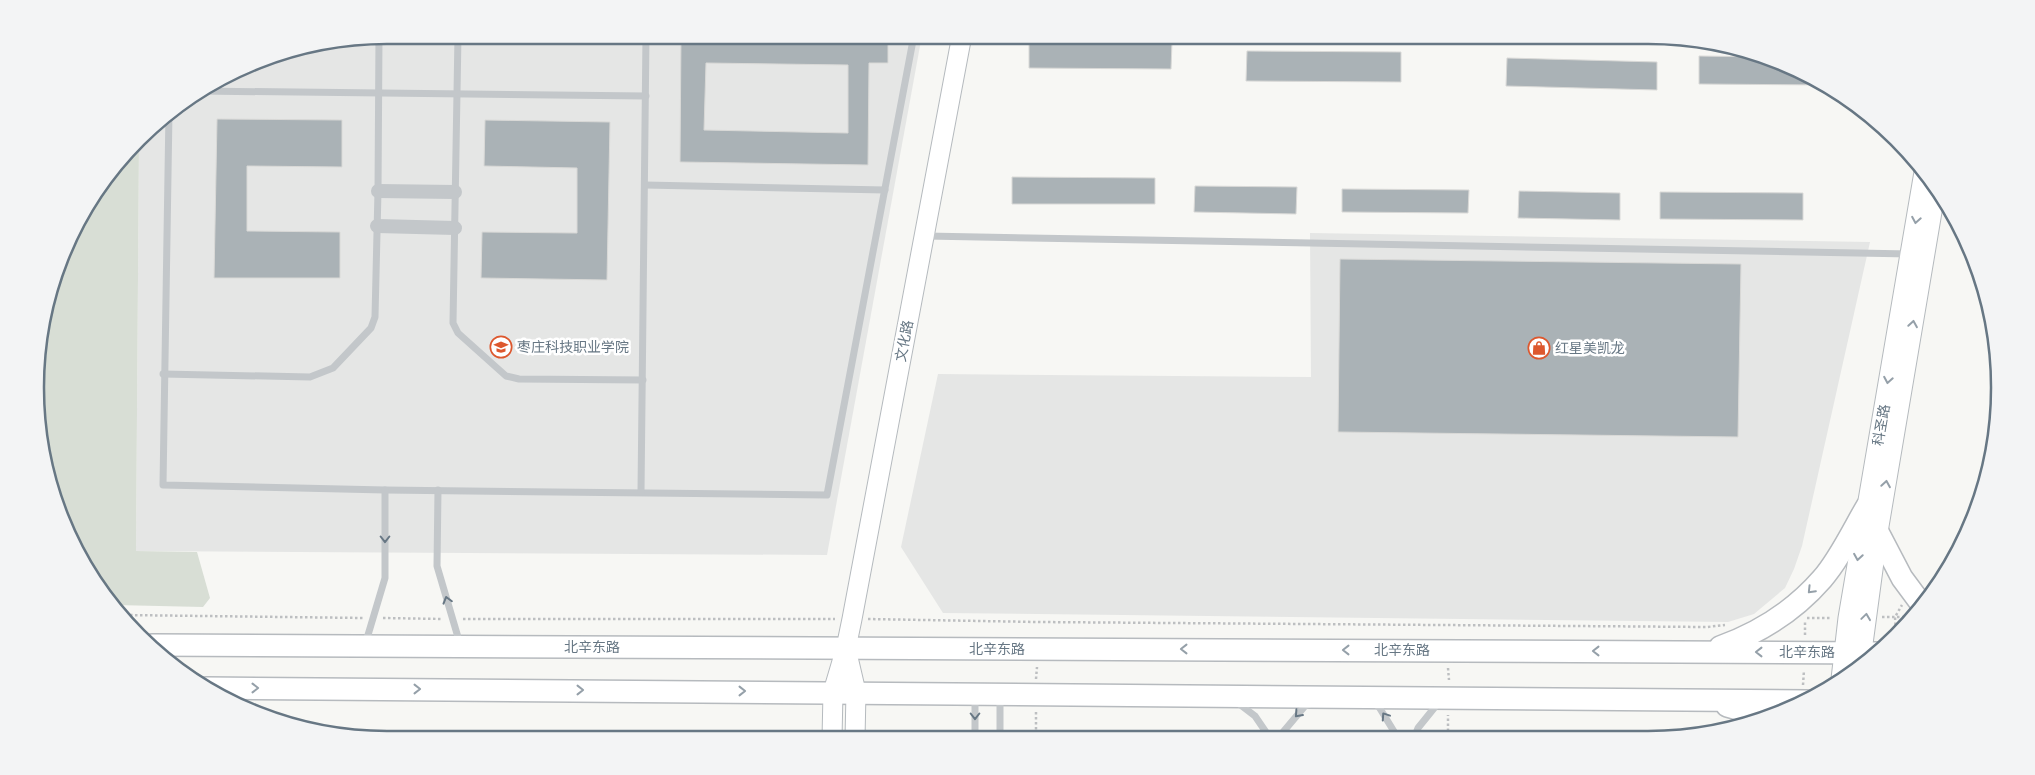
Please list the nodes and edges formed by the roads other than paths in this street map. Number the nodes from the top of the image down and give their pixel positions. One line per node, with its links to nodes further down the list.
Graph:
1 (379, 44): 7 (lane)
2 (458, 44): 8 (lane)
3 (646, 44): 9 (lane)
4 (912, 44): 13 (lane)
5 (960, 44): 19 (street, 文化路)
6 (214, 91): 7 (lane)
7 (379, 94): 8 (lane); 14 (lane)
8 (457, 95): 9 (lane); 15 (lane)
9 (646, 96): 12 (lane)
10 (169, 123): 21 (lane)
11 (1922, 181): 20 (street, 科圣路, one-way to 20)
12 (645, 185): 13 (lane); 22 (lane)
13 (885, 190): 25 (lane)
14 (378, 191): 15 (street); 17 (lane)
15 (455, 192): 18 (lane)
16 (1934, 199): 27 (street, 科圣路, one-way to 16)
17 (377, 226): 18 (street); 21 (lane)
18 (455, 228): 22 (lane)
19 (924, 236): 20 (lane); 32 (street, 文化路)
20 (1910, 254): 26 (street, 科圣路, one-way to 26)
21 (163, 374): 23 (lane)
22 (643, 380): 25 (lane)
23 (385, 490): 24 (lane); 30 (lane, one-way to 30)
24 (438, 490): 25 (lane); 31 (lane, one-way to 24)
25 (641, 492)
26 (1867, 506): 33 (main road, one-way to 33); 34 (street, 科圣路, one-way to 34)
27 (1878, 532): 28 (main road); 34 (street, 科圣路, one-way to 27)
28 (1918, 600)
29 (160, 645): 30 (main road, 北辛东路)
30 (364, 646): 31 (main road, 北辛东路)
31 (461, 647): 32 (main road, 北辛东路)
32 (846, 648): 33 (main road, 北辛东路, one-way to 32); 36 (street, 文化路); 37 (street, 文化路)
33 (1708, 652): 34 (main road, 北辛东路, one-way to 33)
34 (1861, 656)
35 (221, 688): 36 (main road, one-way to 36)
36 (833, 692): 37 (main road); 47 (street, 文化路)
37 (856, 692): 38 (main road); 48 (street, 文化路)
38 (975, 694): 39 (main road); 49 (lane, one-way to 49)
39 (1000, 694): 40 (main road); 50 (lane)
40 (1229, 696): 41 (main road); 51 (lane)
41 (1323, 697): 42 (main road); 52 (lane, one-way to 52)
42 (1366, 697): 43 (main road); 53 (lane, one-way to 42)
43 (1442, 698): 44 (main road); 54 (lane)
44 (1710, 700): 45 (main road); 46 (main road)
45 (1789, 701)
46 (1753, 715)
47 (832, 731)
48 (856, 731)
49 (975, 731)
50 (1000, 731)
51 (1266, 731)
52 (1283, 731)
53 (1393, 731)
54 (1417, 731)

